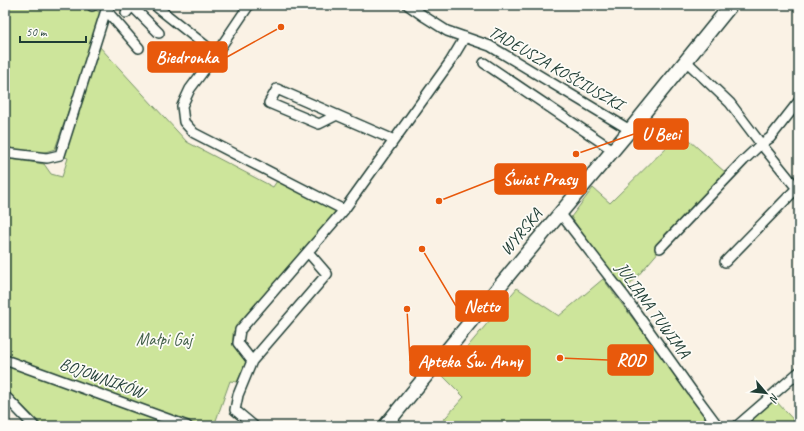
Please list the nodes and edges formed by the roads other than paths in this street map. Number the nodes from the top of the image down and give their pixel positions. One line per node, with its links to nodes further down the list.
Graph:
1 (155, 5): 10 (street)
2 (249, 5): 10 (street)
3 (408, 5): 8 (street, TADEUSZA KOŚCIUSZKI)
4 (731, 5): 11 (street, WYRSKA)
5 (109, 8): 9 (street); 19 (street)
6 (130, 8): 7 (street)
7 (159, 33)
8 (465, 37): 15 (street, TADEUSZA KOŚCIUSZKI); 16 (street)
9 (139, 48)
10 (216, 54): 21 (street)
11 (686, 61): 15 (street, WYRSKA); 17 (street)
12 (484, 63): 18 (street)
13 (799, 101): 17 (street)
14 (337, 115): 14 (street); 16 (street)
15 (630, 130): 18 (street, WYRSKA)
16 (394, 140): 21 (street)
17 (761, 144): 20 (street); 23 (street)
18 (613, 150): 22 (street, WYRSKA)
19 (5, 153)
20 (798, 190): 25 (street)
21 (344, 210): 24 (street)
22 (560, 213): 33 (street, WYRSKA); 34 (street, JULIANA TUWIMA)
23 (660, 248)
24 (308, 252): 27 (street); 27 (street)
25 (725, 262)
26 (5, 360): 31 (street, BOJOWNIKÓW)
27 (252, 361): 32 (street)
28 (797, 378): 35 (street)
29 (5, 396): 30 (street)
30 (34, 426)
31 (187, 426)
32 (254, 426)
33 (385, 426)
34 (718, 426)
35 (737, 426)

